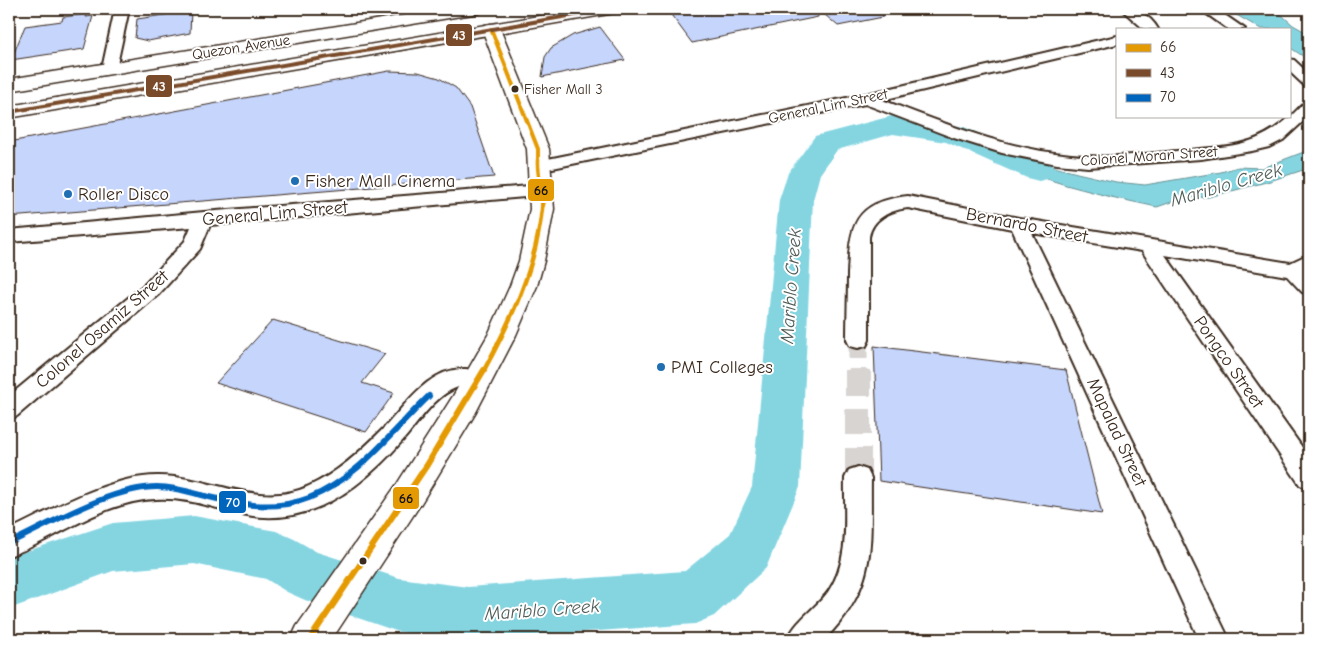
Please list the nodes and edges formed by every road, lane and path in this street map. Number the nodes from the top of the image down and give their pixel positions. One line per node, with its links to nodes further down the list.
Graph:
1 (122, 9): 11 (street)
2 (473, 9): 11 (main road, Quezon Avenue)
3 (609, 9): 8 (main road, Quezon Avenue)
4 (1127, 9): 6 (street)
5 (1208, 9): 7 (street)
6 (1150, 28)
7 (1236, 28)
8 (483, 31): 16 (main road, Quezon Avenue); 17 (main road)
9 (1116, 40): 14 (street, General Lim Street)
10 (1290, 64): 12 (street)
11 (109, 69): 13 (main road, Quezon Avenue)
12 (1309, 82)
13 (9, 85)
14 (866, 99): 15 (street, Colonel Moran Street); 17 (street, General Lim Street)
15 (1309, 107)
16 (9, 112)
17 (540, 178): 18 (street, General Lim Street); 25 (main road)
18 (204, 218): 20 (street, General Lim Street); 26 (street, Colonel Osamiz Street)
19 (1019, 224): 21 (street, Bernardo Street); 24 (street, Bernardo Street); 32 (street, Mapalad Street)
20 (9, 236)
21 (1149, 247): 22 (street, Bernardo Street); 27 (street, Pongco Street)
22 (1301, 265): 23 (street)
23 (1309, 287)
24 (858, 340)
25 (479, 380): 29 (street); 30 (main road)
26 (9, 409)
27 (1309, 477)
28 (858, 478): 31 (street)
29 (9, 543)
30 (310, 639)
31 (803, 639)
32 (1214, 639)

